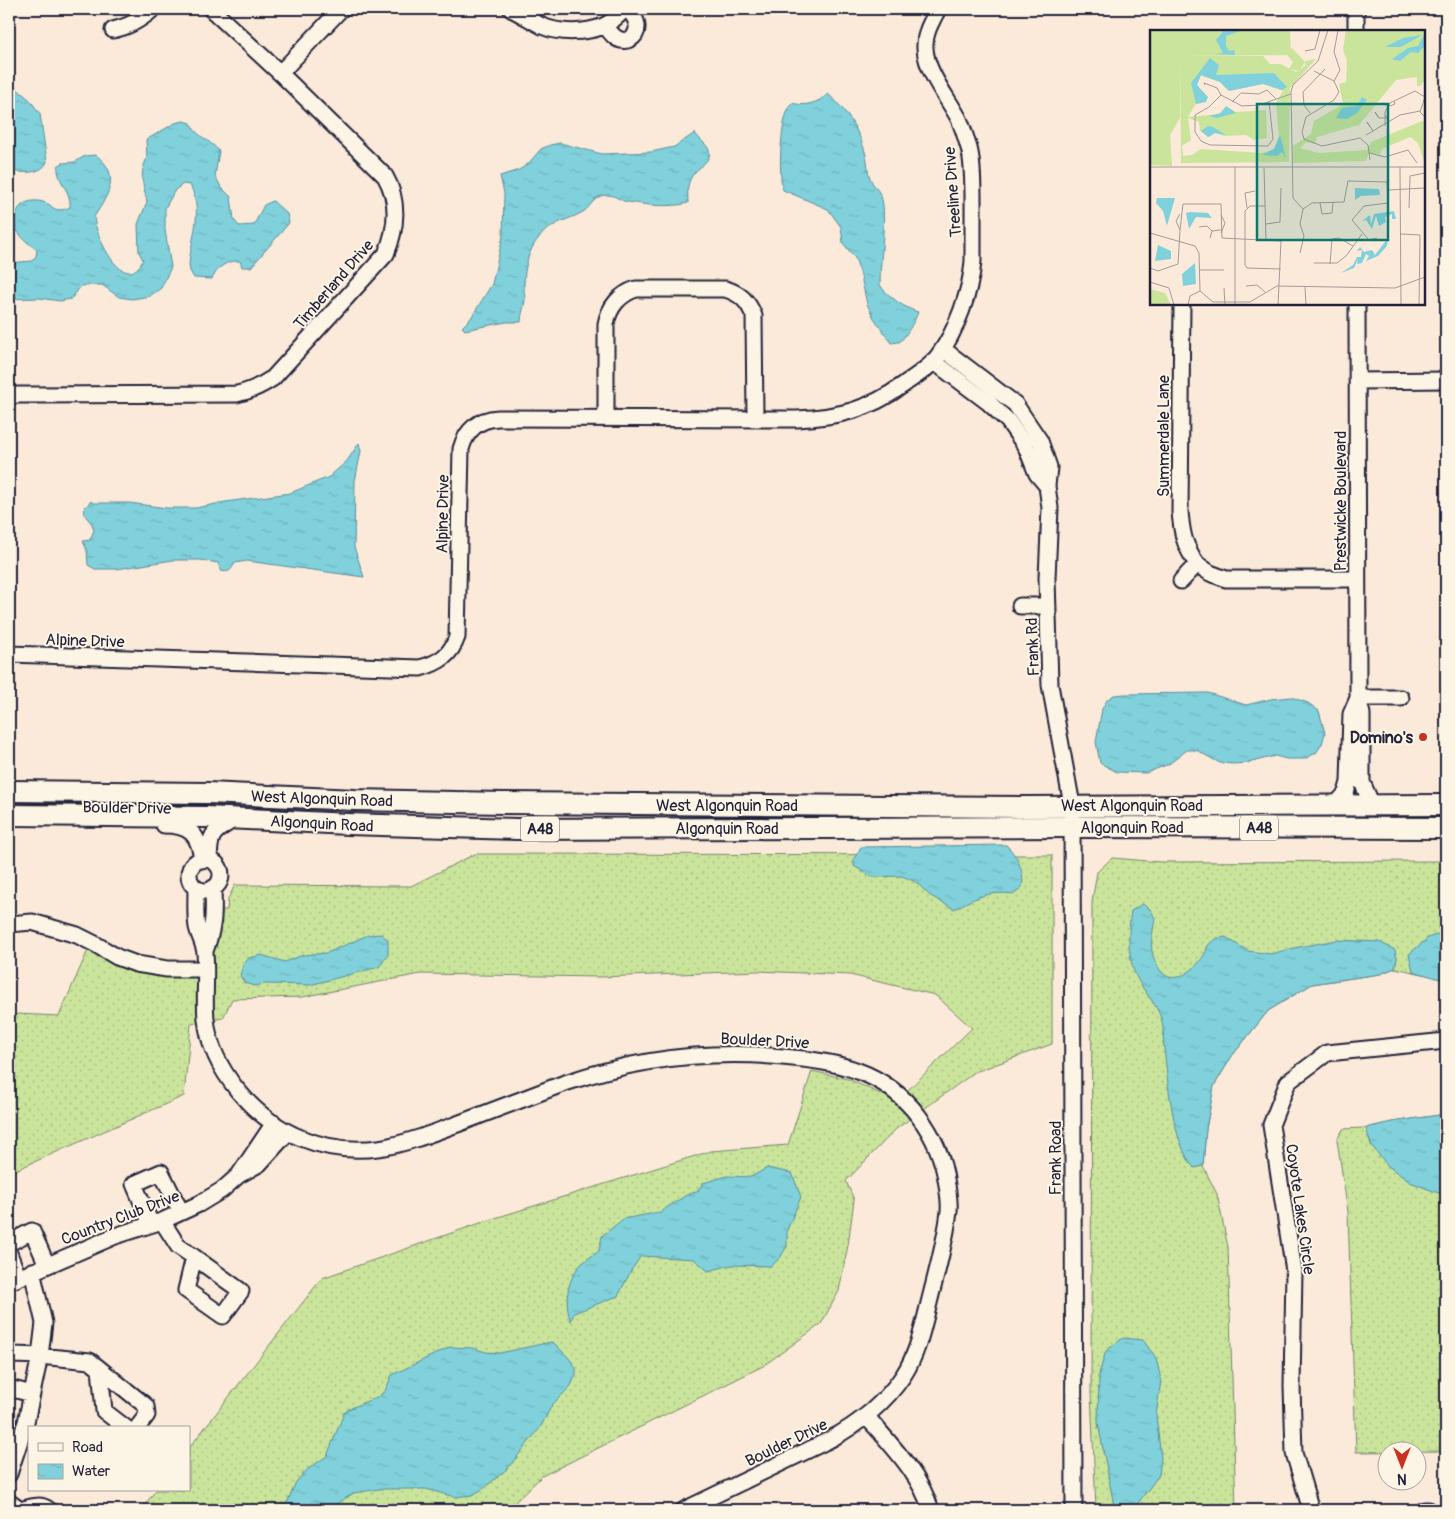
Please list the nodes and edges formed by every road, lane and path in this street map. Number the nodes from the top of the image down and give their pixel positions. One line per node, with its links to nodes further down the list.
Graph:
1 (153, 9): 9 (street)
2 (210, 9): 11 (street, Timberland Drive)
3 (341, 9): 11 (street)
4 (512, 9): 8 (street)
5 (627, 9): 8 (street); 8 (street)
6 (938, 9): 14 (street, Treeline Drive)
7 (1356, 9): 10 (street)
8 (605, 25)
9 (113, 30)
10 (1356, 30)
11 (280, 73): 18 (street, Timberland Drive)
12 (1182, 305): 22 (street, Summerdale Lane)
13 (1357, 305): 17 (street, Prestwicke Boulevard)
14 (943, 349): 15 (street, Alpine Drive); 21 (street, Frank Rd)
15 (933, 362): 20 (street, Alpine Drive); 21 (street, Frank Rd)
16 (1446, 380): 17 (street)
17 (1358, 381): 23 (street, Prestwicke Boulevard)
18 (9, 397)
19 (606, 418): 20 (street, Alpine Drive); 20 (street); 27 (street, Alpine Drive)
20 (755, 419)
21 (1047, 486): 26 (street, Frank Rd)
22 (1197, 564): 23 (street); 24 (street)
23 (1357, 579): 28 (street, Prestwicke Boulevard)
24 (1181, 581)
25 (1020, 606): 26 (street)
26 (1048, 606): 31 (street, Frank Rd)
27 (9, 654)
28 (1358, 698): 29 (street); 32 (street, Prestwicke Boulevard); 33 (street, Prestwicke Boulevard)
29 (1401, 698)
30 (9, 791): 31 (main road, West Algonquin Road / A48)
31 (1072, 805): 32 (main road, West Algonquin Road / A48); 38 (street, Frank Road)
32 (1328, 805): 33 (main road, West Algonquin Road / A48)
33 (1372, 805): 34 (main road, West Algonquin Road / A48)
34 (1446, 805)
35 (9, 815): 36 (main road, Algonquin Road / A48)
36 (31, 815): 37 (main road, Algonquin Road / A48); 40 (street, Boulder Drive)
37 (236, 819): 38 (main road, Algonquin Road / A48); 40 (street, Boulder Drive)
38 (1072, 827): 39 (main road, Algonquin Road / A48); 72 (street, Frank Road)
39 (1446, 828)
40 (205, 860): 41 (street, Boulder Drive); 42 (street, Boulder Drive)
41 (196, 888): 42 (street); 44 (street, Boulder Drive)
42 (213, 888): 44 (street, Boulder Drive)
43 (9, 924): 45 (street)
44 (205, 951): 45 (street, Boulder Drive)
45 (205, 969): 47 (street, Boulder Drive)
46 (1446, 1041): 73 (street, Coyote Lakes Circle)
47 (274, 1123): 48 (street, Boulder Drive); 49 (street, Country Club Drive)
48 (288, 1132): 49 (street, Country Club Drive); 62 (street, Boulder Drive)
49 (239, 1176): 50 (street, Country Club Drive)
50 (181, 1212): 51 (street, Country Club Drive); 51 (street)
51 (156, 1222): 54 (street); 55 (street, Country Club Drive)
52 (9, 1243): 55 (street)
53 (9, 1254): 56 (street)
54 (194, 1257)
55 (47, 1265): 56 (street, Country Club Drive)
56 (19, 1277): 57 (street)
57 (40, 1356): 58 (street); 59 (street); 61 (street)
58 (9, 1357)
59 (100, 1369): 63 (street); 64 (street)
60 (9, 1388): 61 (street)
61 (32, 1394): 65 (street)
62 (867, 1417): 67 (street, Boulder Drive); 71 (street)
63 (123, 1426)
64 (139, 1426)
65 (9, 1474)
66 (9, 1502): 68 (street)
67 (710, 1504): 70 (street, Boulder Drive)
68 (20, 1510): 69 (street)
69 (49, 1510)
70 (684, 1510)
71 (931, 1510)
72 (1074, 1510)
73 (1311, 1510)
74 (1424, 1510): 75 (street)
75 (1429, 1510)

